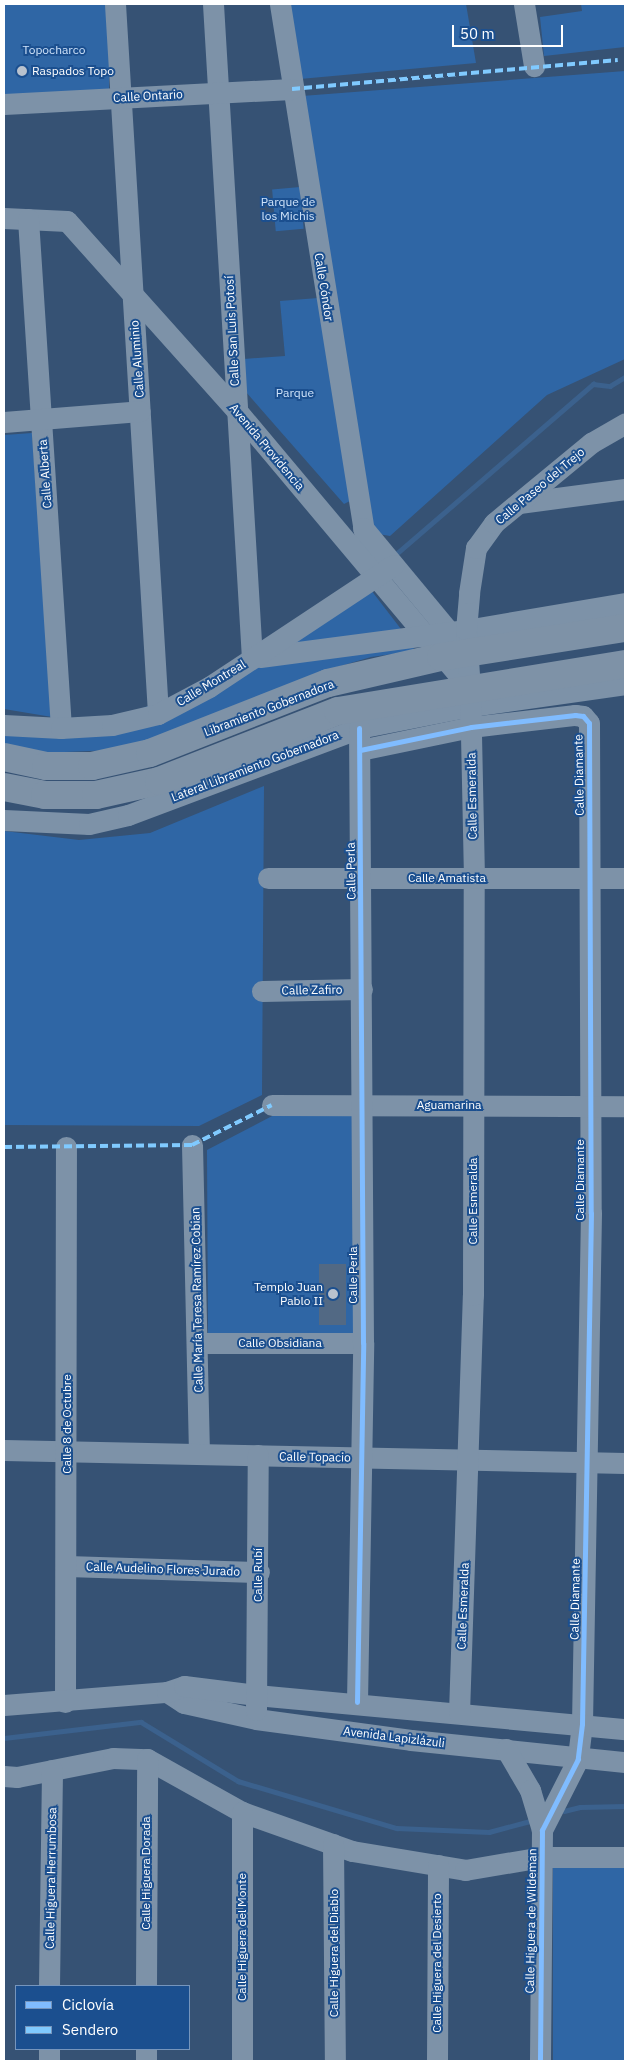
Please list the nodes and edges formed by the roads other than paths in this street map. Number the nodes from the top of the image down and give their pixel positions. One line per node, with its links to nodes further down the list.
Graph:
1 (115, 4): 8 (street, Calle Aluminio)
2 (213, 4): 7 (street, Calle San Luis Potosí)
3 (280, 4): 6 (street, Calle Cóndor)
4 (524, 4): 5 (street)
5 (534, 66)
6 (292, 89): 7 (street, Calle Ontario); 21 (street, Calle Cóndor)
7 (218, 93): 8 (street, Calle Ontario); 14 (street, Calle San Luis Potosí)
8 (120, 98): 9 (street, Calle Ontario); 12 (street, Calle Aluminio)
9 (4, 104)
10 (4, 218): 11 (street, Avenida Providencia)
11 (28, 219): 12 (street, Avenida Providencia); 15 (street, Calle Alberta)
12 (133, 296): 13 (street, Calle Aluminio); 14 (street, Avenida Providencia)
13 (140, 411): 15 (street); 32 (street, Calle Aluminio)
14 (237, 411): 20 (street, Avenida Providencia); 28 (street, Calle San Luis Potosí)
15 (41, 420): 16 (street); 34 (street, Calle Alberta)
16 (4, 422)
17 (625, 423): 19 (street, Calle Paseo del Trejo)
18 (625, 489): 19 (street)
19 (518, 503): 27 (street, Calle Paseo del Trejo)
20 (330, 520): 21 (street); 23 (street, Avenida Providencia)
21 (363, 528): 22 (street, Avenida Providencia); 23 (street, Calle Cóndor)
22 (393, 565): 23 (street, Calle Montreal); 27 (street, Avenida Providencia)
23 (373, 574): 26 (street, Avenida Providencia); 28 (street, Calle Montreal)
24 (625, 603): 27 (street)
25 (625, 628): 27 (highway, Libramiento Gobernadora)
26 (424, 636): 27 (street, Avenida Providencia); 28 (street)
27 (456, 643): 31 (street, Avenida Providencia); 38 (highway, Libramiento Gobernadora)
28 (252, 658): 32 (street, Calle Montreal)
29 (625, 664): 31 (highway)
30 (625, 684): 31 (street, Lateral Libramiento Gobernadora)
31 (471, 697): 35 (street, Lateral Libramiento Gobernadora); 36 (street, Calle Esmeralda); 39 (highway)
32 (158, 714): 34 (street, Calle Montreal)
33 (5, 724): 34 (street, Calle Montreal)
34 (61, 728)
35 (360, 728): 37 (street, Calle Perla); 40 (street, Lateral Libramiento Gobernadora)
36 (470, 728): 37 (street); 43 (street, Calle Esmeralda); 44 (street, Calle Diamante)
37 (360, 750): 42 (street, Calle Perla)
38 (4, 757)
39 (4, 787)
40 (4, 820)
41 (268, 878): 42 (street, Calle Amatista)
42 (361, 878): 43 (street, Calle Amatista); 46 (street, Calle Perla)
43 (474, 878): 44 (street, Calle Amatista); 50 (street, Calle Esmeralda)
44 (590, 878): 45 (street, Calle Amatista); 51 (street, Calle Diamante)
45 (625, 878)
46 (362, 989): 47 (street, Calle Zafiro); 49 (street, Calle Perla)
47 (262, 992)
48 (272, 1105): 49 (street, Aguamarina)
49 (363, 1105): 50 (street, Aguamarina); 55 (street, Calle Perla)
50 (473, 1105): 51 (street, Aguamarina); 62 (street, Calle Esmeralda)
51 (590, 1106): 52 (street, Aguamarina); 63 (street, Calle Diamante)
52 (625, 1106)
53 (192, 1145): 56 (street, Calle María Teresa Ramírez Cobian)
54 (66, 1147): 58 (street, Calle 8 de Octubre)
55 (363, 1342): 56 (street, Calle Obsidiana); 61 (street, Calle Perla)
56 (198, 1344): 59 (street, Calle María Teresa Ramírez Cobian)
57 (4, 1450): 58 (street, Calle Topacio)
58 (67, 1451): 59 (street, Calle Topacio); 65 (street, Calle 8 de Octubre)
59 (199, 1454): 60 (street, Calle Topacio)
60 (258, 1455): 61 (street, Calle Topacio); 66 (street, Calle Rubí)
61 (362, 1458): 62 (street, Calle Topacio); 70 (street, Calle Perla)
62 (468, 1460): 63 (street, Calle Topacio); 72 (street, Calle Esmeralda)
63 (588, 1463): 64 (street, Calle Topacio); 74 (street, Calle Diamante)
64 (625, 1464)
65 (67, 1566): 66 (street, Calle Audelino Flores Jurado); 69 (street, Calle 8 de Octubre)
66 (258, 1572): 68 (street, Calle Rubí)
67 (167, 1692): 68 (street); 69 (street); 73 (street, Avenida Lapizlázuli)
68 (256, 1696): 70 (street); 73 (street, Calle Rubí)
69 (65, 1702): 71 (street)
70 (357, 1702): 72 (street)
71 (4, 1705)
72 (459, 1713): 74 (street)
73 (256, 1719): 76 (street, Avenida Lapizlázuli)
74 (582, 1724): 75 (street); 78 (street, Calle Diamante)
75 (625, 1729)
76 (506, 1749): 78 (street, Avenida Lapizlázuli); 83 (street)
77 (146, 1759): 80 (street); 82 (street); 89 (street, Calle Higuera Dorada)
78 (578, 1759): 79 (street, Avenida Lapizlázuli); 83 (street, Calle Higuera de Wildeman)
79 (625, 1762)
80 (52, 1770): 81 (street); 88 (street, Calle Higuera Herrumbosa)
81 (8, 1782)
82 (242, 1812): 84 (street); 90 (street, Calle Higuera del Monte)
83 (542, 1830): 86 (street, Calle Higuera de Wildeman)
84 (333, 1844): 87 (street); 91 (street, Calle Higuera del Diablo)
85 (625, 1856): 86 (street)
86 (542, 1857): 87 (street); 93 (street, Calle Higuera de Wildeman)
87 (438, 1865): 92 (street, Calle Higuera del Desierto)
88 (50, 1985)
89 (146, 1985)
90 (242, 2061)
91 (335, 2061)
92 (437, 2061)
93 (540, 2061)

